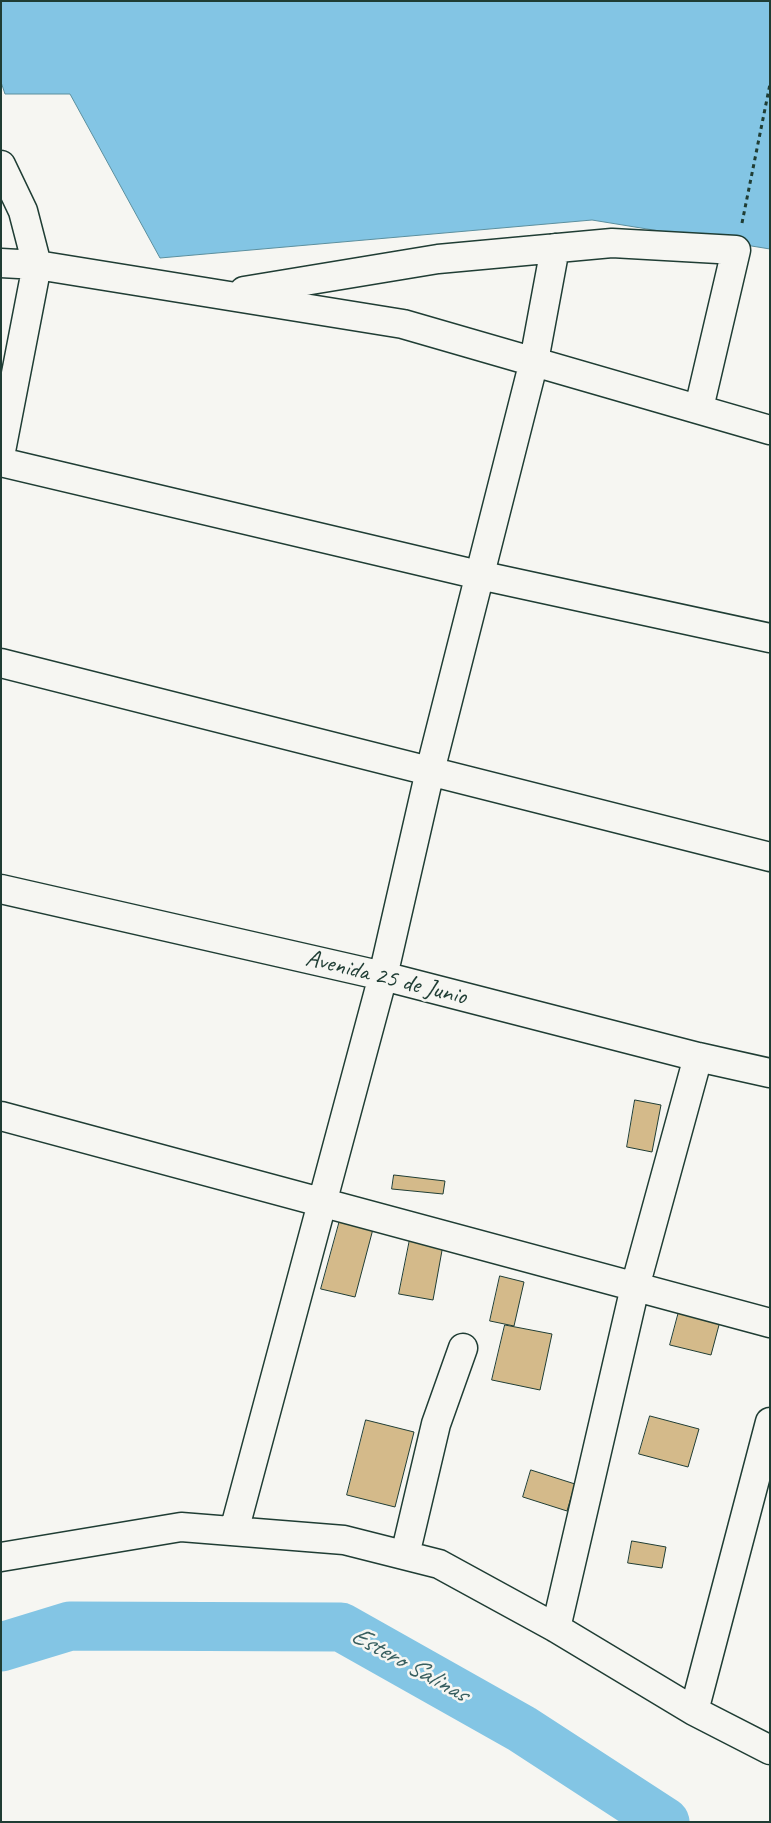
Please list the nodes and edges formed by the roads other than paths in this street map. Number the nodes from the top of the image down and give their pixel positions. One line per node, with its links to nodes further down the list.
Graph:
1 (1, 166): 4 (street)
2 (555, 248): 5 (street); 6 (street); 7 (street)
3 (1, 263): 4 (street)
4 (37, 265): 5 (street); 9 (street)
5 (221, 294): 6 (street)
6 (534, 361): 7 (street); 11 (street)
7 (699, 408): 8 (street)
8 (770, 430)
9 (1, 451)
10 (1, 462): 11 (street)
11 (479, 575): 12 (street); 14 (street)
12 (770, 638)
13 (1, 663): 14 (street)
14 (430, 771): 15 (street); 17 (street)
15 (770, 857)
16 (1, 889): 17 (street, Avenida 25 de Junio)
17 (383, 976): 18 (street, Avenida 25 de Junio); 21 (street)
18 (698, 1058): 19 (street, Avenida 25 de Junio); 22 (street)
19 (770, 1073)
20 (1, 1116): 21 (street)
21 (321, 1202): 22 (street); 26 (street)
22 (635, 1287): 23 (street); 29 (street)
23 (770, 1323)
24 (463, 1348): 27 (street)
25 (768, 1434): 30 (street)
26 (234, 1531): 27 (street); 28 (street)
27 (405, 1555): 29 (street)
28 (1, 1557)
29 (556, 1628): 30 (street)
30 (694, 1711): 31 (street)
31 (770, 1750)

